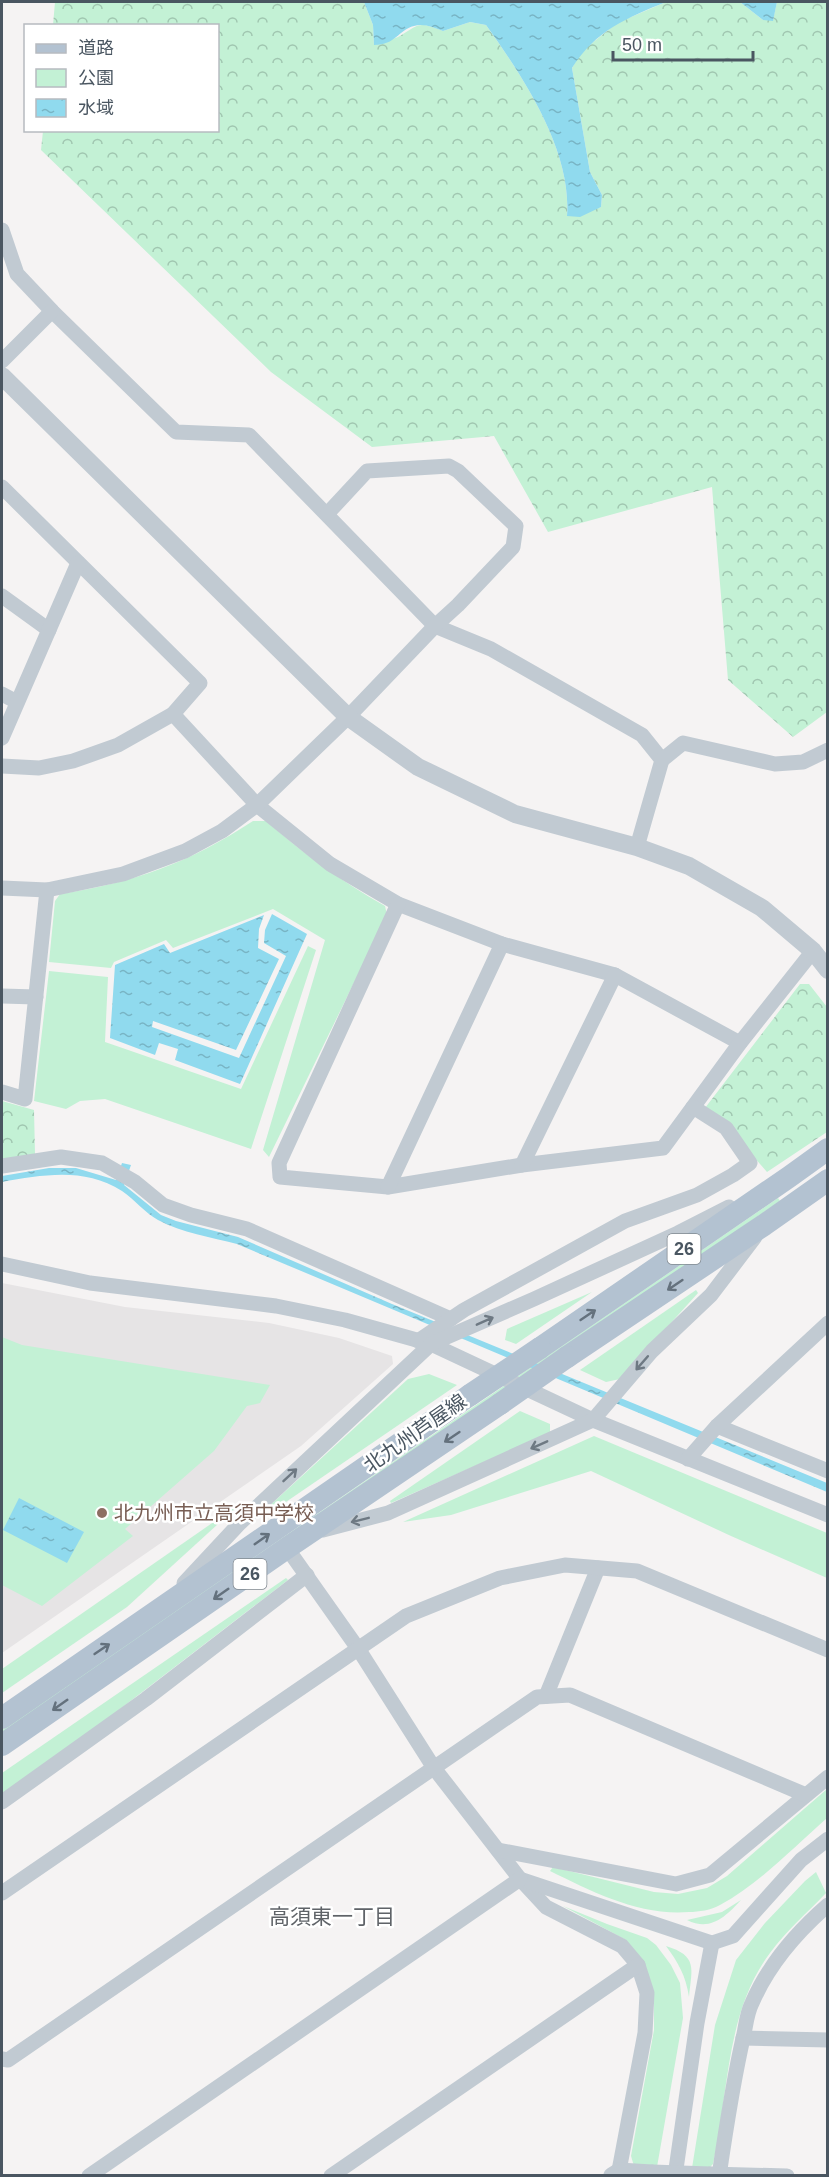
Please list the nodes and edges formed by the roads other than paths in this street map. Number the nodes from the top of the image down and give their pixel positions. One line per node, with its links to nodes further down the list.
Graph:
1 (2, 230): 2 (street)
2 (52, 311): 3 (street); 6 (street)
3 (2, 361)
4 (2, 376): 14 (street)
5 (2, 487): 7 (street)
6 (327, 514): 9 (street); 9 (street)
7 (78, 563): 10 (street); 13 (street)
8 (2, 596): 10 (street)
9 (435, 626): 14 (street); 17 (street)
10 (49, 630): 12 (street)
11 (2, 694): 12 (street)
12 (17, 702): 15 (street)
13 (173, 714): 18 (street); 19 (street)
14 (348, 717): 19 (street); 20 (street)
15 (2, 738)
16 (828, 750): 17 (street)
17 (662, 760): 20 (street)
18 (2, 766)
19 (257, 805): 22 (street); 23 (street)
20 (637, 847): 25 (street)
21 (2, 888): 22 (street)
22 (47, 890): 29 (street)
23 (398, 904): 24 (street); 38 (street)
24 (502, 944): 27 (street); 38 (street)
25 (813, 951): 26 (street); 30 (street)
26 (828, 970)
27 (615, 975): 30 (street); 34 (street)
28 (2, 996): 29 (street)
29 (36, 997): 31 (street)
30 (740, 1043): 32 (street)
31 (2, 1092)
32 (693, 1107): 34 (street); 41 (street)
33 (828, 1149): 36 (main road, 北九州芦屋線 / 26)
34 (522, 1165): 38 (street)
35 (2, 1166): 41 (street)
36 (789, 1177): 43 (street, one-way to 36); 53 (main road, 北九州芦屋線 / 26, one-way to 36, bridge)
37 (828, 1180): 39 (main road, 北九州芦屋線 / 26)
38 (388, 1187)
39 (764, 1225): 44 (street, one-way to 44); 49 (main road, 北九州芦屋線 / 26, one-way to 49, bridge)
40 (2, 1264): 43 (street)
41 (451, 1319): 43 (street)
42 (828, 1323): 45 (street)
43 (425, 1342): 44 (street); 53 (street, one-way to 43)
44 (592, 1420): 46 (street); 49 (street, one-way to 49)
45 (717, 1426): 46 (street); 47 (street)
46 (688, 1459): 48 (street)
47 (828, 1471)
48 (828, 1515)
49 (312, 1533): 50 (main road, 北九州芦屋線 / 26)
50 (287, 1548): 52 (street); 58 (main road, 北九州芦屋線 / 26, one-way to 58)
51 (598, 1568): 54 (street); 55 (street); 56 (street)
52 (307, 1575): 54 (street); 62 (street)
53 (162, 1608): 57 (main road, 北九州芦屋線 / 26, one-way to 53)
54 (359, 1650): 59 (street); 66 (street)
55 (828, 1650)
56 (546, 1696): 59 (street); 61 (street)
57 (2, 1718)
58 (2, 1745)
59 (434, 1768): 64 (street); 72 (street)
60 (828, 1777): 61 (street)
61 (806, 1795): 64 (street)
62 (2, 1802)
63 (828, 1839): 68 (street)
64 (498, 1850): 65 (street)
65 (520, 1879): 68 (street); 69 (street); 75 (street)
66 (2, 1893)
67 (828, 1905): 70 (street)
68 (712, 1943): 77 (street)
69 (638, 1965): 73 (street); 76 (street)
70 (743, 2038): 71 (street); 74 (street)
71 (828, 2040)
72 (2, 2059)
73 (616, 2174): 74 (street, bridge)
74 (716, 2174): 78 (street)
75 (89, 2175)
76 (331, 2175)
77 (675, 2175)
78 (787, 2175)

